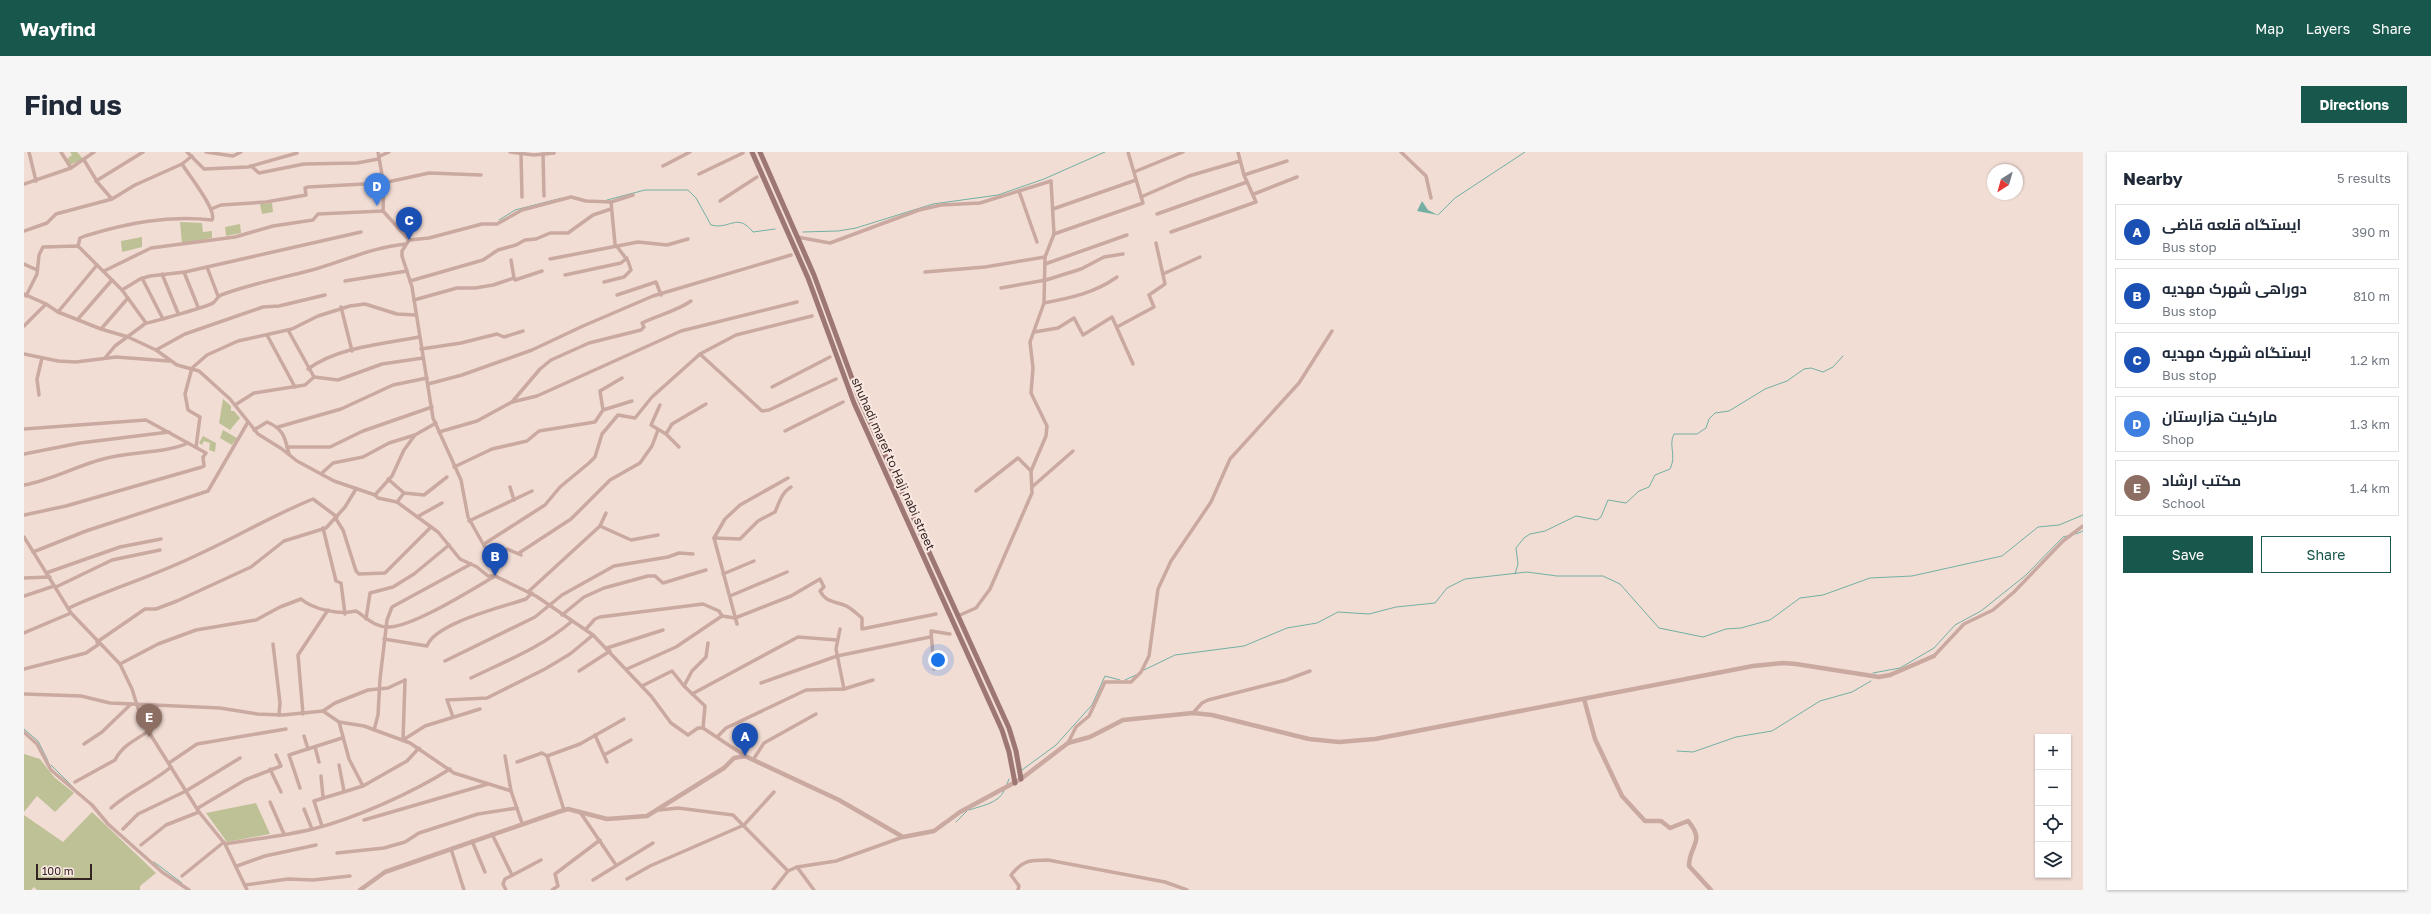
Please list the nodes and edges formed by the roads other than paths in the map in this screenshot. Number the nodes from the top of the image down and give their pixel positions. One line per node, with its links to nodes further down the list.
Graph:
1 (29, 152): 37 (street)
2 (62, 152): 30 (street)
3 (94, 152): 24 (street)
4 (143, 152): 39 (street)
5 (187, 152): 22 (street)
6 (206, 152): 7 (street)
7 (240, 152)
8 (389, 152): 23 (street)
9 (510, 152): 20 (street)
10 (690, 152): 29 (street)
11 (752, 152): 323 (main road, shuhadi maref to Haji nabi street)
12 (760, 152): 63 (main road)
13 (1128, 152): 31 (street)
14 (1183, 152): 31 (street)
15 (1238, 152): 25 (street)
16 (1401, 152): 49 (street)
17 (297, 153): 28 (street)
18 (554, 153): 21 (street)
19 (743, 153): 32 (street)
20 (520, 154): 21 (street); 47 (street)
21 (543, 154): 46 (street)
22 (192, 156): 27 (street); 28 (street)
23 (379, 156): 28 (street); 41 (street)
24 (84, 160): 30 (street); 39 (street)
25 (1240, 161): 34 (street); 48 (street)
26 (1287, 161): 34 (street)
27 (182, 164): 50 (street); 53 (street)
28 (251, 166)
29 (663, 166)
30 (71, 168): 37 (street)
31 (1134, 172): 38 (street)
32 (699, 174)
33 (481, 175): 41 (street)
34 (1244, 175): 40 (street)
35 (757, 177): 51 (street)
36 (1297, 177): 44 (street)
37 (36, 180): 42 (street)
38 (1136, 180): 48 (street); 55 (street)
39 (96, 181): 50 (street)
40 (1247, 182): 44 (street); 57 (street)
41 (383, 183): 53 (street); 56 (street)
42 (24, 184)
43 (1019, 191): 55 (street); 63 (street); 66 (street)
44 (1254, 194): 60 (street)
45 (633, 195): 52 (street)
46 (544, 196)
47 (522, 197)
48 (1141, 197): 61 (street)
49 (1431, 198)
50 (112, 199): 58 (street)
51 (720, 201)
52 (612, 202): 54 (street); 65 (street)
53 (211, 209): 69 (street)
54 (611, 209): 70 (street); 97 (street)
55 (1053, 209): 61 (street)
56 (383, 211): 65 (street); 83 (street)
57 (1157, 214)
58 (24, 231)
59 (361, 232): 81 (street)
60 (1171, 232)
61 (1054, 234): 73 (street)
62 (1127, 235): 79 (street)
63 (797, 237): 321 (main road)
64 (688, 239): 70 (street)
65 (409, 240): 68 (street)
66 (1037, 242)
67 (1156, 243): 89 (street)
68 (406, 244): 86 (street); 105 (street)
69 (78, 246): 80 (street); 82 (street)
70 (616, 246): 75 (street); 76 (street)
71 (1123, 254): 95 (street)
72 (791, 255): 104 (street)
73 (1046, 257): 79 (street); 87 (street)
74 (1200, 257): 89 (street)
75 (627, 258): 90 (street); 98 (street)
76 (550, 259)
77 (511, 260): 93 (street)
78 (24, 264): 82 (street)
79 (1045, 264): 95 (street)
80 (97, 265): 83 (street); 114 (street)
81 (207, 267): 85 (street); 105 (street)
82 (38, 270): 101 (street)
83 (104, 271): 94 (street)
84 (542, 271): 93 (street)
85 (184, 272): 88 (street); 112 (street)
86 (407, 272): 96 (street); 97 (street)
87 (925, 272)
88 (162, 274): 92 (street); 115 (street)
89 (1163, 274): 122 (street)
90 (565, 275)
91 (1117, 277): 111 (street)
92 (142, 278): 100 (street); 119 (street)
93 (514, 278): 107 (street)
94 (112, 280): 100 (street); 118 (street)
95 (1046, 280): 99 (street); 111 (street)
96 (346, 281)
97 (410, 281): 107 (street)
98 (604, 282)
99 (1002, 288)
100 (122, 290): 106 (street)
101 (25, 295): 110 (street)
102 (325, 295): 132 (street)
103 (617, 295): 104 (street)
104 (661, 295): 148 (street)
105 (218, 296): 112 (street)
106 (128, 298): 120 (street); 123 (street)
107 (414, 300): 116 (street)
108 (691, 301): 153 (street)
109 (797, 302): 153 (street)
110 (46, 304): 114 (street); 121 (street)
111 (1044, 304): 127 (street)
112 (198, 307): 115 (street)
113 (342, 307): 116 (street); 124 (street); 133 (street)
114 (58, 312): 118 (street)
115 (178, 313): 119 (street)
116 (416, 316): 130 (street)
117 (812, 316): 135 (street)
118 (78, 319): 123 (street)
119 (163, 319): 120 (street)
120 (146, 323): 129 (street)
121 (24, 326)
122 (1117, 326): 127 (street); 140 (street)
123 (101, 329): 129 (street)
124 (288, 330): 128 (street); 143 (street)
125 (523, 331): 131 (street)
126 (1332, 331): 298 (street)
127 (1034, 332): 179 (street)
128 (266, 335): 142 (street); 149 (street)
129 (128, 337): 132 (street); 138 (street)
130 (419, 337): 131 (street); 133 (street)
131 (421, 349): 139 (street)
132 (156, 350): 141 (street)
133 (352, 351): 143 (street)
134 (24, 354): 137 (street)
135 (700, 354): 147 (street); 209 (street)
136 (830, 357): 150 (street)
137 (42, 358): 138 (street); 151 (street)
138 (105, 358): 141 (street)
139 (422, 358): 144 (street); 145 (street)
140 (1134, 364)
141 (177, 365): 142 (street)
142 (192, 368): 156 (street); 173 (street)
143 (308, 368): 144 (street)
144 (314, 377): 149 (street)
145 (427, 378): 148 (street); 162 (street)
146 (622, 378): 159 (street)
147 (836, 379)
148 (428, 384): 158 (street)
149 (295, 387): 156 (street)
150 (772, 387)
151 (39, 395)
152 (632, 401): 159 (street)
153 (512, 402): 168 (street)
154 (843, 402): 166 (street)
155 (706, 404): 169 (street)
156 (235, 405): 160 (street)
157 (660, 405): 165 (street)
158 (432, 407): 161 (street); 172 (street)
159 (603, 410): 178 (street)
160 (248, 422): 164 (street); 214 (street)
161 (436, 423): 168 (street); 170 (street)
162 (278, 427): 164 (street); 172 (street)
163 (24, 428): 167 (street)
164 (254, 430): 177 (street)
165 (658, 430): 169 (street); 216 (street)
166 (785, 431)
167 (169, 432): 171 (street); 176 (street)
168 (440, 432): 178 (street)
169 (666, 434): 174 (street)
170 (415, 435): 180 (street); 183 (street)
171 (188, 443): 173 (street); 184 (street)
172 (287, 446): 177 (street)
173 (196, 447): 197 (street)
174 (678, 447)
175 (1073, 451): 187 (street)
176 (24, 454)
177 (289, 455): 180 (street)
178 (454, 467): 200 (street)
179 (1031, 471): 187 (street); 190 (street)
180 (322, 473): 188 (street)
181 (448, 477): 191 (street)
182 (788, 478): 207 (street)
183 (388, 479): 191 (street); 192 (street)
184 (24, 485)
185 (510, 487): 193 (street)
186 (791, 487): 207 (street)
187 (1032, 487): 237 (street)
188 (356, 489): 192 (street); 199 (street)
189 (532, 491): 193 (street)
190 (976, 491)
191 (404, 493): 194 (street)
192 (374, 495): 194 (street)
193 (514, 500): 200 (street)
194 (397, 502): 198 (street)
195 (442, 503): 198 (street)
196 (606, 513): 201 (street)
197 (24, 514)
198 (417, 516): 203 (street)
199 (336, 518): 203 (street); 204 (street); 231 (street)
200 (469, 521): 209 (street)
201 (600, 526): 205 (street); 227 (street)
202 (2083, 526): 259 (street)
203 (431, 527): 210 (street)
204 (323, 528): 234 (street); 253 (street)
205 (658, 535)
206 (24, 537): 211 (street)
207 (714, 538): 222 (street)
208 (162, 539): 221 (street)
209 (484, 544): 216 (street)
210 (449, 545): 218 (street); 240 (street)
211 (30, 547): 212 (street); 214 (street)
212 (25, 548)
213 (160, 550): 226 (street)
214 (33, 552): 221 (street)
215 (693, 554): 230 (street)
216 (490, 556): 223 (street)
217 (754, 561): 222 (street)
218 (471, 564): 223 (street); 243 (street)
219 (706, 570): 236 (street)
220 (787, 572): 229 (street)
221 (46, 573): 224 (street)
222 (723, 574): 229 (street)
223 (495, 576): 227 (street); 243 (street)
224 (50, 577): 225 (street); 226 (street)
225 (24, 578)
226 (55, 586): 228 (street); 231 (street)
227 (530, 592): 230 (street); 251 (street)
228 (24, 596)
229 (730, 596): 239 (street)
230 (550, 604): 236 (street); 260 (street)
231 (69, 608): 233 (street)
232 (328, 610): 234 (street); 261 (street); 281 (street)
233 (71, 613): 247 (street); 253 (street)
234 (345, 614): 240 (street)
235 (936, 614): 239 (street)
236 (562, 615): 241 (street)
237 (960, 615)
238 (722, 616): 239 (street); 245 (street); 263 (street)
239 (736, 618): 242 (street)
240 (366, 619): 243 (street)
241 (571, 622): 245 (street); 267 (street)
242 (737, 624)
243 (387, 627): 251 (street)
244 (840, 629): 252 (street)
245 (586, 630): 249 (street)
246 (662, 630): 256 (street)
247 (24, 633)
248 (950, 634): 250 (street)
249 (593, 635): 256 (street); 284 (street)
250 (930, 637): 258 (street); 264 (street)
251 (384, 640): 272 (street)
252 (837, 640): 258 (street); 275 (street)
253 (98, 643): 261 (street); 262 (street)
254 (708, 643): 271 (street)
255 (273, 644): 283 (street)
256 (607, 648): 257 (street)
257 (610, 651): 263 (street); 265 (street)
258 (837, 656): 269 (street); 273 (street)
259 (1934, 656): 276 (street)
260 (445, 661)
261 (120, 664): 277 (street)
262 (24, 669)
263 (627, 669): 270 (street)
264 (934, 669)
265 (579, 671)
266 (1310, 671): 280 (street)
267 (471, 678)
268 (873, 680): 273 (street)
269 (761, 683)
270 (642, 686): 271 (street); 287 (street)
271 (684, 686): 275 (street)
272 (379, 689): 279 (street); 289 (street); 296 (street)
273 (844, 689): 294 (street)
274 (24, 694): 277 (street)
275 (692, 694): 287 (street)
276 (1584, 699): 280 (street); 380 (street)
277 (133, 704): 283 (street); 290 (street); 299 (street)
278 (480, 709): 284 (street)
279 (323, 711): 281 (street); 286 (street)
280 (1193, 713): 298 (street)
281 (303, 714): 283 (street)
282 (816, 714): 309 (street)
283 (279, 715)
284 (453, 716): 296 (street)
285 (624, 720): 292 (street)
286 (339, 722): 289 (street); 295 (street)
287 (702, 728): 294 (street)
288 (286, 729): 314 (street)
289 (374, 730): 296 (street)
290 (149, 731): 314 (street); 322 (street)
291 (24, 732): 370 (street)
292 (595, 735): 305 (street); 306 (street)
293 (304, 736): 302 (street)
294 (718, 736): 307 (street)
295 (342, 738): 300 (street); 325 (street)
296 (403, 740): 301 (street)
297 (631, 740): 306 (street)
298 (1068, 743): 321 (street)
299 (84, 744)
300 (315, 747): 302 (street); 311 (street)
301 (420, 748): 319 (street); 325 (street)
302 (308, 749): 310 (street)
303 (276, 755): 315 (street)
304 (505, 756): 329 (street)
305 (546, 756): 312 (street); 338 (street)
306 (604, 756): 313 (street)
307 (745, 756): 309 (street); 339 (street)
308 (240, 758): 327 (street)
309 (753, 760): 349 (street)
310 (290, 761): 315 (street); 326 (street)
311 (319, 762)
312 (517, 762)
313 (607, 762)
314 (169, 763): 317 (street)
315 (281, 765): 318 (street)
316 (339, 765): 328 (street)
317 (172, 767): 327 (street); 334 (street)
318 (270, 769): 330 (street); 337 (street)
319 (450, 769): 324 (street); 344 (street)
320 (321, 776): 332 (street)
321 (1021, 779): 323 (street)
322 (75, 782)
323 (1015, 783): 349 (street)
324 (489, 784): 329 (street); 341 (street)
325 (363, 786): 328 (street)
326 (300, 788)
327 (186, 791): 337 (street); 345 (street)
328 (344, 791): 332 (street)
329 (511, 791): 335 (street)
330 (281, 792)
331 (774, 792): 343 (street)
332 (324, 797): 344 (street)
333 (270, 802): 347 (street)
334 (111, 808)
335 (517, 808): 342 (street); 357 (street)
336 (304, 809): 346 (street)
337 (198, 810): 352 (street); 354 (street)
338 (564, 810): 340 (street); 342 (street)
339 (659, 810): 340 (street); 343 (street)
340 (580, 812): 350 (street)
341 (364, 820)
342 (522, 823): 348 (street)
343 (744, 825): 362 (street); 367 (street)
344 (322, 826): 346 (street)
345 (122, 829)
346 (312, 829): 347 (street)
347 (284, 834): 352 (street)
348 (492, 834): 351 (street); 364 (street)
349 (903, 837): 361 (street)
350 (600, 840): 359 (street); 375 (street)
351 (472, 841): 356 (street); 363 (street)
352 (225, 843): 360 (street); 365 (street)
353 (653, 843): 359 (street)
354 (141, 845)
355 (316, 845): 360 (street)
356 (451, 849): 372 (street); 373 (street)
357 (337, 852)
358 (541, 860): 364 (street)
359 (616, 865): 368 (street)
360 (237, 866): 369 (street)
361 (797, 867): 362 (street); 377 (street)
362 (788, 871): 376 (street)
363 (485, 872)
364 (512, 875): 374 (street)
365 (182, 876)
366 (350, 876): 369 (street)
367 (627, 879)
368 (594, 880)
369 (245, 885): 371 (street)
370 (190, 890)
371 (247, 890)
372 (360, 890)
373 (464, 890)
374 (506, 890)
375 (552, 890)
376 (773, 890)
377 (814, 890)
378 (1018, 890): 379 (street)
379 (1187, 890)
380 (1710, 890)

